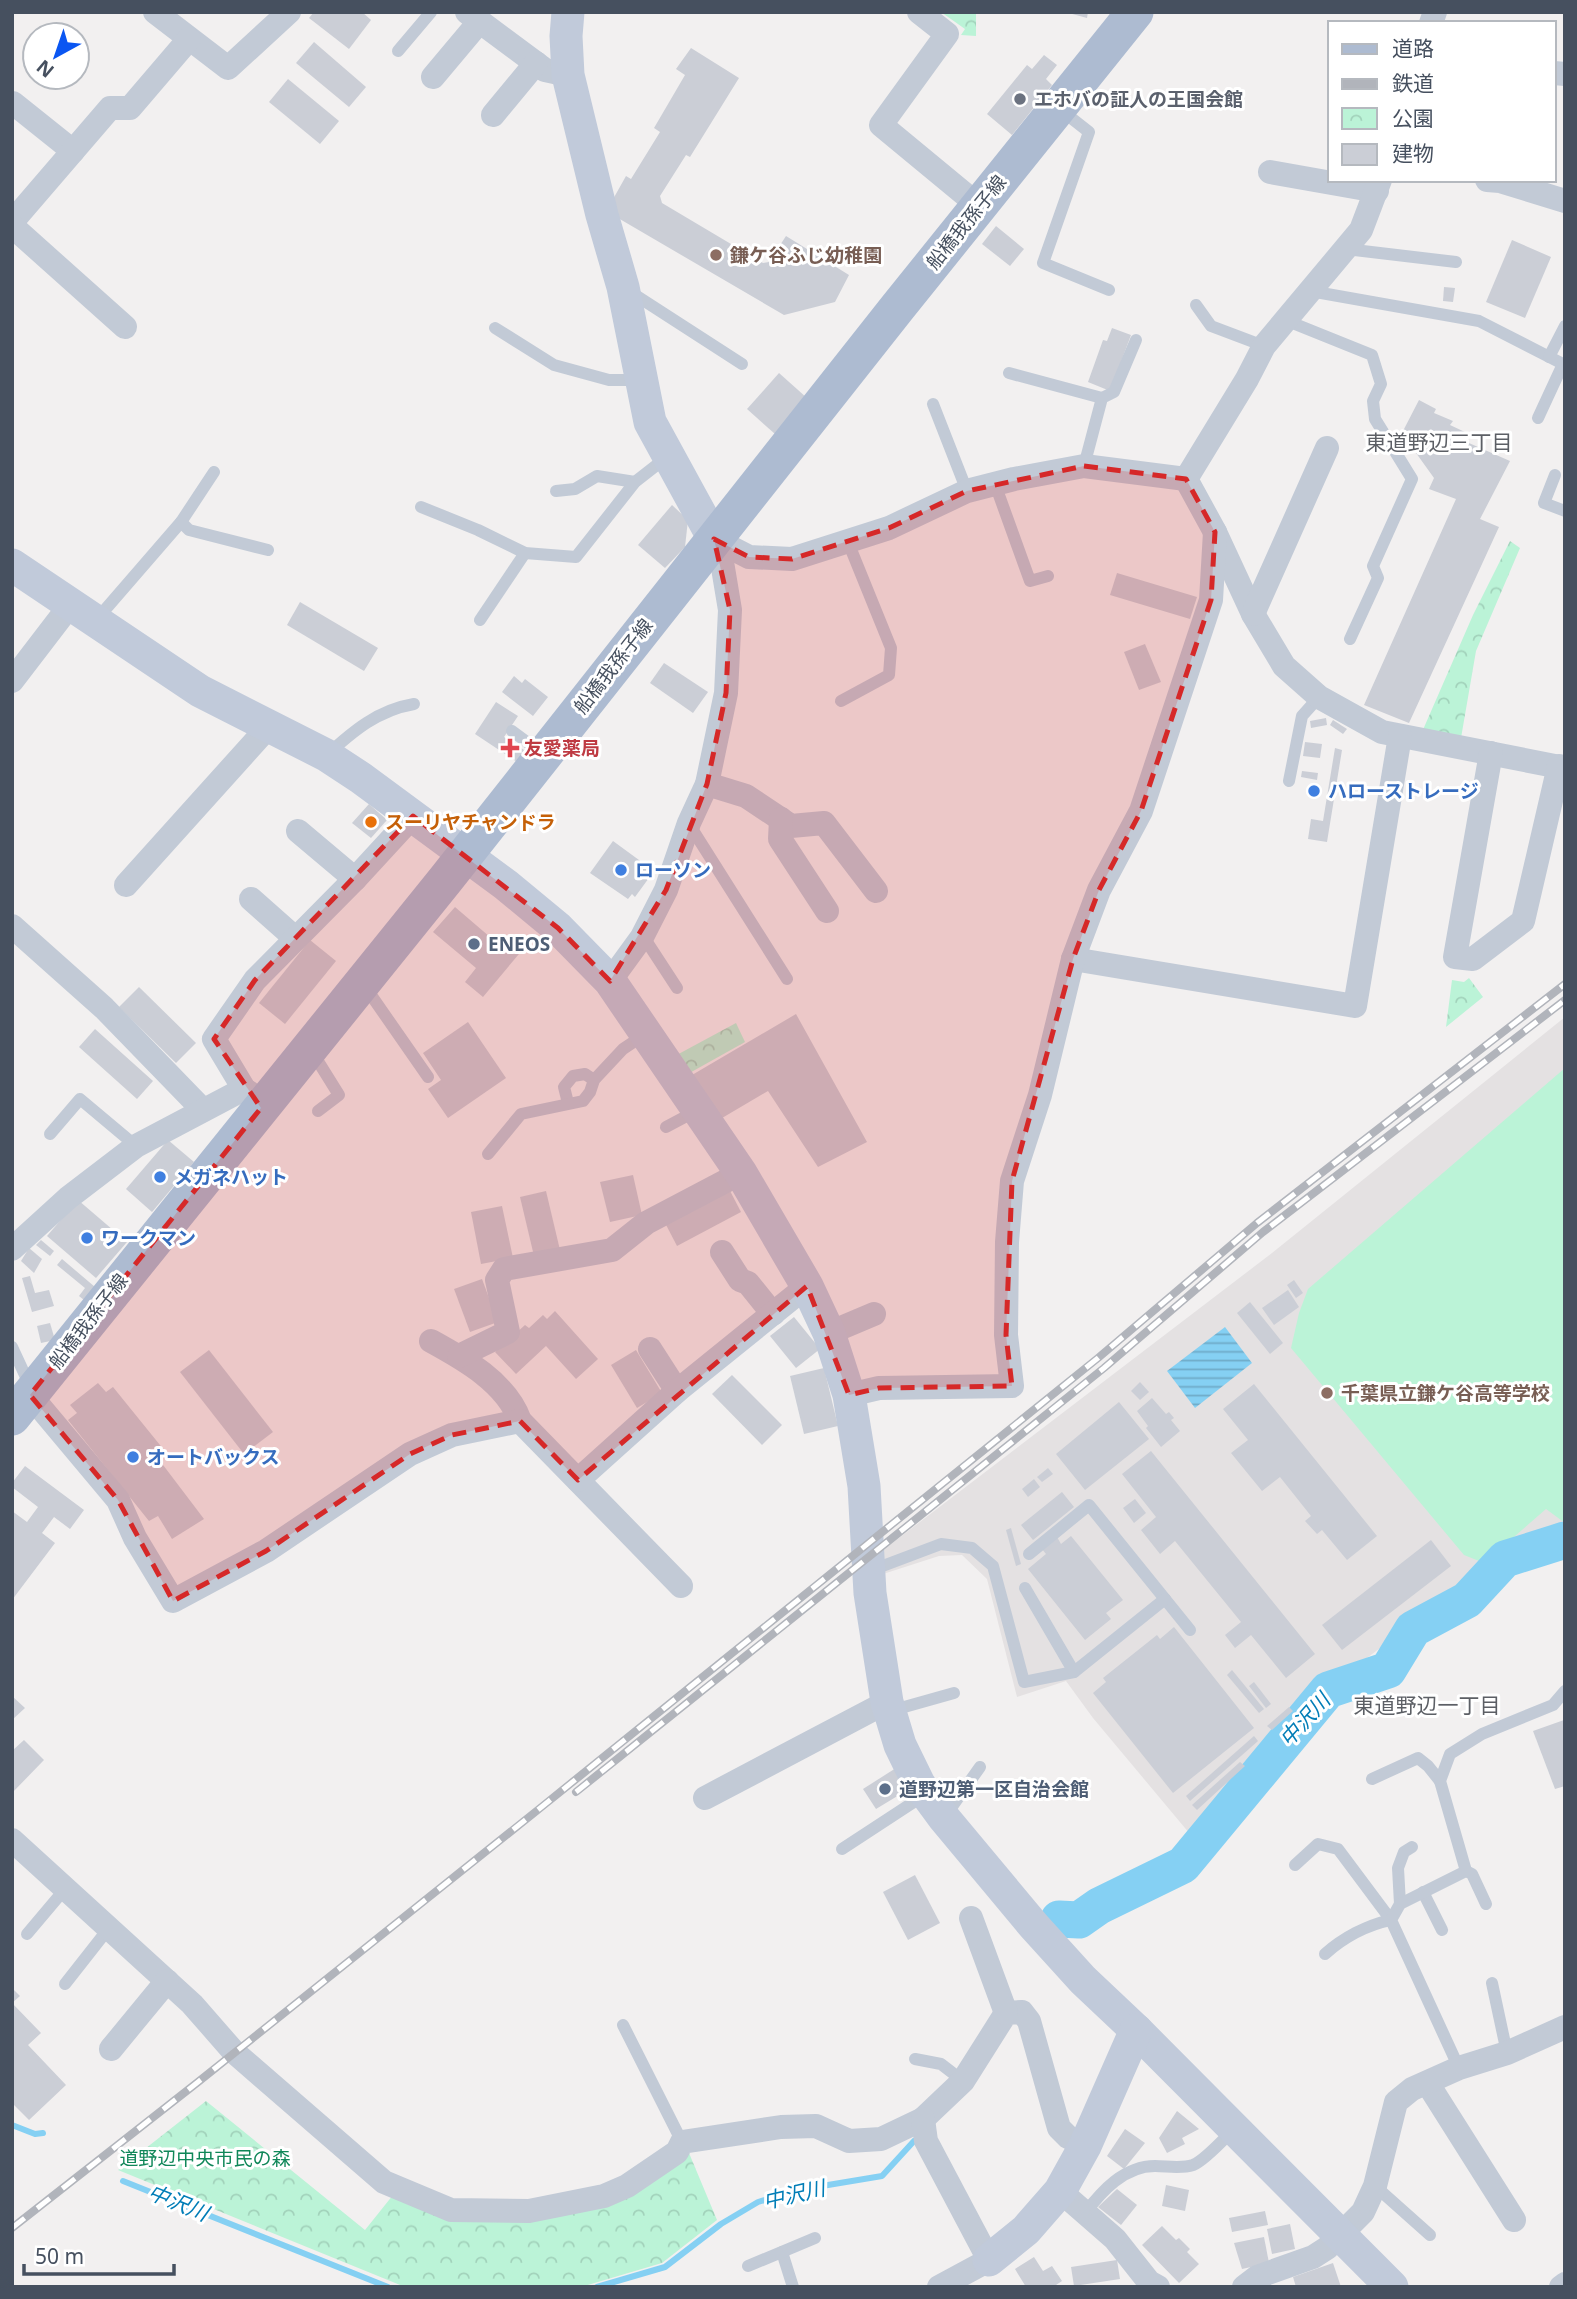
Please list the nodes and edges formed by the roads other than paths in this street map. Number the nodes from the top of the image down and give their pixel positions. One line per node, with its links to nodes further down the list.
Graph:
1 (289, 12): 7 (street)
2 (431, 12): 8 (lane)
3 (568, 12): 10 (street)
4 (919, 12): 22 (street)
5 (1135, 12): 13 (main road, 船橋我孫子線)
6 (473, 17): 9 (street); 11 (street)
7 (175, 22): 15 (street)
8 (398, 51)
9 (536, 63): 10 (street); 14 (street)
10 (568, 75): 26 (street)
11 (433, 77)
12 (13, 103): 15 (street)
13 (1058, 107): 22 (main road, 船橋我孫子線); 27 (lane)
14 (493, 116)
15 (73, 151): 23 (street)
16 (1270, 172): 17 (street)
17 (1328, 180)
18 (1347, 182): 20 (street)
19 (1503, 182): 21 (street)
20 (1378, 186): 24 (street)
21 (1565, 201)
22 (979, 206): 58 (main road, 船橋我孫子線)
23 (12, 224): 32 (street)
24 (1346, 248): 25 (lane); 28 (street)
25 (1456, 262)
26 (622, 287): 37 (lane); 40 (street)
27 (1109, 290)
28 (1310, 291): 30 (street); 36 (lane)
29 (1196, 304): 35 (lane)
30 (1285, 320): 35 (street); 67 (lane)
31 (1565, 326): 36 (lane)
32 (125, 327)
33 (495, 328): 40 (lane)
34 (1136, 340): 41 (lane)
35 (1264, 346): 49 (street)
36 (1549, 357): 38 (lane)
37 (742, 364)
38 (1564, 365): 43 (lane)
39 (1009, 373): 41 (lane)
40 (641, 380): 45 (street)
41 (1102, 398): 46 (lane)
42 (933, 404): 53 (lane)
43 (1538, 418)
44 (1327, 448): 65 (street)
45 (668, 457): 50 (lane); 58 (street)
46 (1084, 466): 49 (street); 51 (street)
47 (214, 472): 56 (lane)
48 (1555, 475): 55 (lane)
49 (1186, 479): 57 (street)
50 (635, 482): 52 (lane); 61 (lane)
51 (995, 484): 53 (street); 63 (lane)
52 (556, 491)
53 (967, 491): 59 (street)
54 (421, 507): 61 (lane)
55 (1565, 511)
56 (181, 522): 60 (lane); 64 (lane)
57 (1215, 532): 65 (street); 94 (street)
58 (714, 539): 59 (street); 76 (main road, 船橋我孫子線); 80 (street)
59 (848, 542): 70 (lane)
60 (268, 550)
61 (525, 554): 66 (lane)
62 (12, 565): 64 (street)
63 (1048, 576)
64 (84, 612): 68 (street); 72 (street)
65 (1253, 614): 69 (street)
66 (480, 620)
67 (1350, 639)
68 (12, 681)
69 (1319, 697): 74 (street); 79 (lane)
70 (841, 701)
71 (414, 704): 77 (lane)
72 (267, 725): 77 (street); 87 (street)
73 (512, 731): 76 (lane)
74 (1401, 736): 75 (street); 94 (street)
75 (1490, 753): 78 (street); 78 (street)
76 (544, 754): 85 (main road, 船橋我孫子線)
77 (326, 755): 81 (street)
78 (1562, 767)
79 (1289, 781)
80 (707, 784): 82 (street); 83 (street)
81 (413, 817): 85 (street); 86 (street)
82 (781, 819): 88 (street); 90 (street)
83 (689, 823): 92 (street); 95 (lane)
84 (298, 831): 86 (street)
85 (466, 854): 96 (street); 97 (main road, 船橋我孫子線)
86 (355, 879): 93 (street)
87 (126, 885)
88 (876, 891)
89 (251, 899): 93 (street)
90 (827, 911)
91 (12, 926): 105 (street)
92 (642, 937): 96 (street); 98 (lane)
93 (295, 938): 103 (street)
94 (1073, 960): 124 (street)
95 (787, 979)
96 (610, 981): 99 (street)
97 (362, 982): 100 (main road, 船橋我孫子線); 101 (lane)
98 (677, 988)
99 (647, 1033): 102 (lane); 106 (street)
100 (309, 1047): 103 (main road, 船橋我孫子線); 107 (lane)
101 (428, 1077)
102 (594, 1080): 104 (lane); 104 (lane)
103 (252, 1099): 105 (street); 125 (main road, 船橋我孫子線)
104 (568, 1104): 111 (lane)
105 (203, 1110): 110 (street)
106 (698, 1110): 108 (lane); 112 (street)
107 (318, 1111)
108 (666, 1127)
109 (50, 1134): 110 (lane)
110 (136, 1146): 113 (street)
111 (488, 1154)
112 (741, 1173): 115 (street); 122 (street)
113 (12, 1249)
114 (722, 1252): 116 (street)
115 (807, 1286): 116 (street); 118 (street)
116 (773, 1314): 123 (street)
117 (874, 1314): 118 (street)
118 (829, 1333): 124 (street)
119 (431, 1341): 122 (street)
120 (12, 1347): 125 (lane)
121 (650, 1349): 123 (street)
122 (459, 1356): 126 (street)
123 (677, 1391): 127 (street)
124 (849, 1395): 129 (street)
125 (25, 1401): 126 (street)
126 (520, 1421): 127 (street)
127 (578, 1480): 130 (street)
128 (1029, 1554): 132 (lane)
129 (869, 1572): 134 (lane); 137 (street)
130 (681, 1586)
131 (1025, 1588): 134 (lane)
132 (1165, 1599): 133 (lane); 134 (lane)
133 (1190, 1630)
134 (1074, 1672)
135 (1565, 1691): 140 (lane)
136 (954, 1693): 137 (lane)
137 (888, 1707): 141 (street); 142 (street)
138 (980, 1767): 142 (lane)
139 (1372, 1779): 140 (lane)
140 (1440, 1781): 147 (lane)
141 (705, 1798)
142 (935, 1806): 145 (lane); 164 (street)
143 (12, 1840): 148 (street)
144 (1412, 1847): 150 (lane)
145 (842, 1849)
146 (1296, 1864): 153 (lane)
147 (1466, 1871): 149 (lane); 151 (lane)
148 (65, 1889): 154 (street); 156 (lane)
149 (1423, 1892): 150 (lane); 155 (lane)
150 (1400, 1904): 153 (lane)
151 (1486, 1904)
152 (971, 1918): 161 (street)
153 (1391, 1920): 157 (lane); 168 (lane)
154 (109, 1928): 158 (street); 160 (lane)
155 (1442, 1930)
156 (27, 1934)
157 (1325, 1954)
158 (167, 1981): 165 (street); 173 (street)
159 (1492, 1983): 166 (lane)
160 (65, 1984)
161 (1006, 2013): 169 (street); 174 (street)
162 (623, 2025): 173 (lane)
163 (1565, 2027): 166 (street)
164 (1136, 2030): 172 (street); 174 (street)
165 (111, 2049)
166 (1507, 2053): 168 (street)
167 (915, 2059): 169 (lane)
168 (1459, 2068): 170 (street)
169 (963, 2081): 171 (street)
170 (1428, 2084): 175 (street); 178 (street)
171 (923, 2119): 173 (street); 183 (street)
172 (1234, 2129): 177 (lane); 180 (street)
173 (682, 2142)
174 (1085, 2146): 176 (street)
175 (1375, 2186): 179 (lane); 180 (street)
176 (1060, 2191): 177 (street); 183 (street)
177 (1085, 2213): 187 (street)
178 (1514, 2220)
179 (1430, 2235)
180 (1340, 2236): 188 (street); 189 (street)
181 (815, 2238): 182 (lane)
182 (782, 2252): 184 (lane); 185 (lane)
183 (989, 2260): 186 (street)
184 (748, 2266)
185 (793, 2287)
186 (939, 2287)
187 (1158, 2287)
188 (1244, 2287)
189 (1392, 2287)

